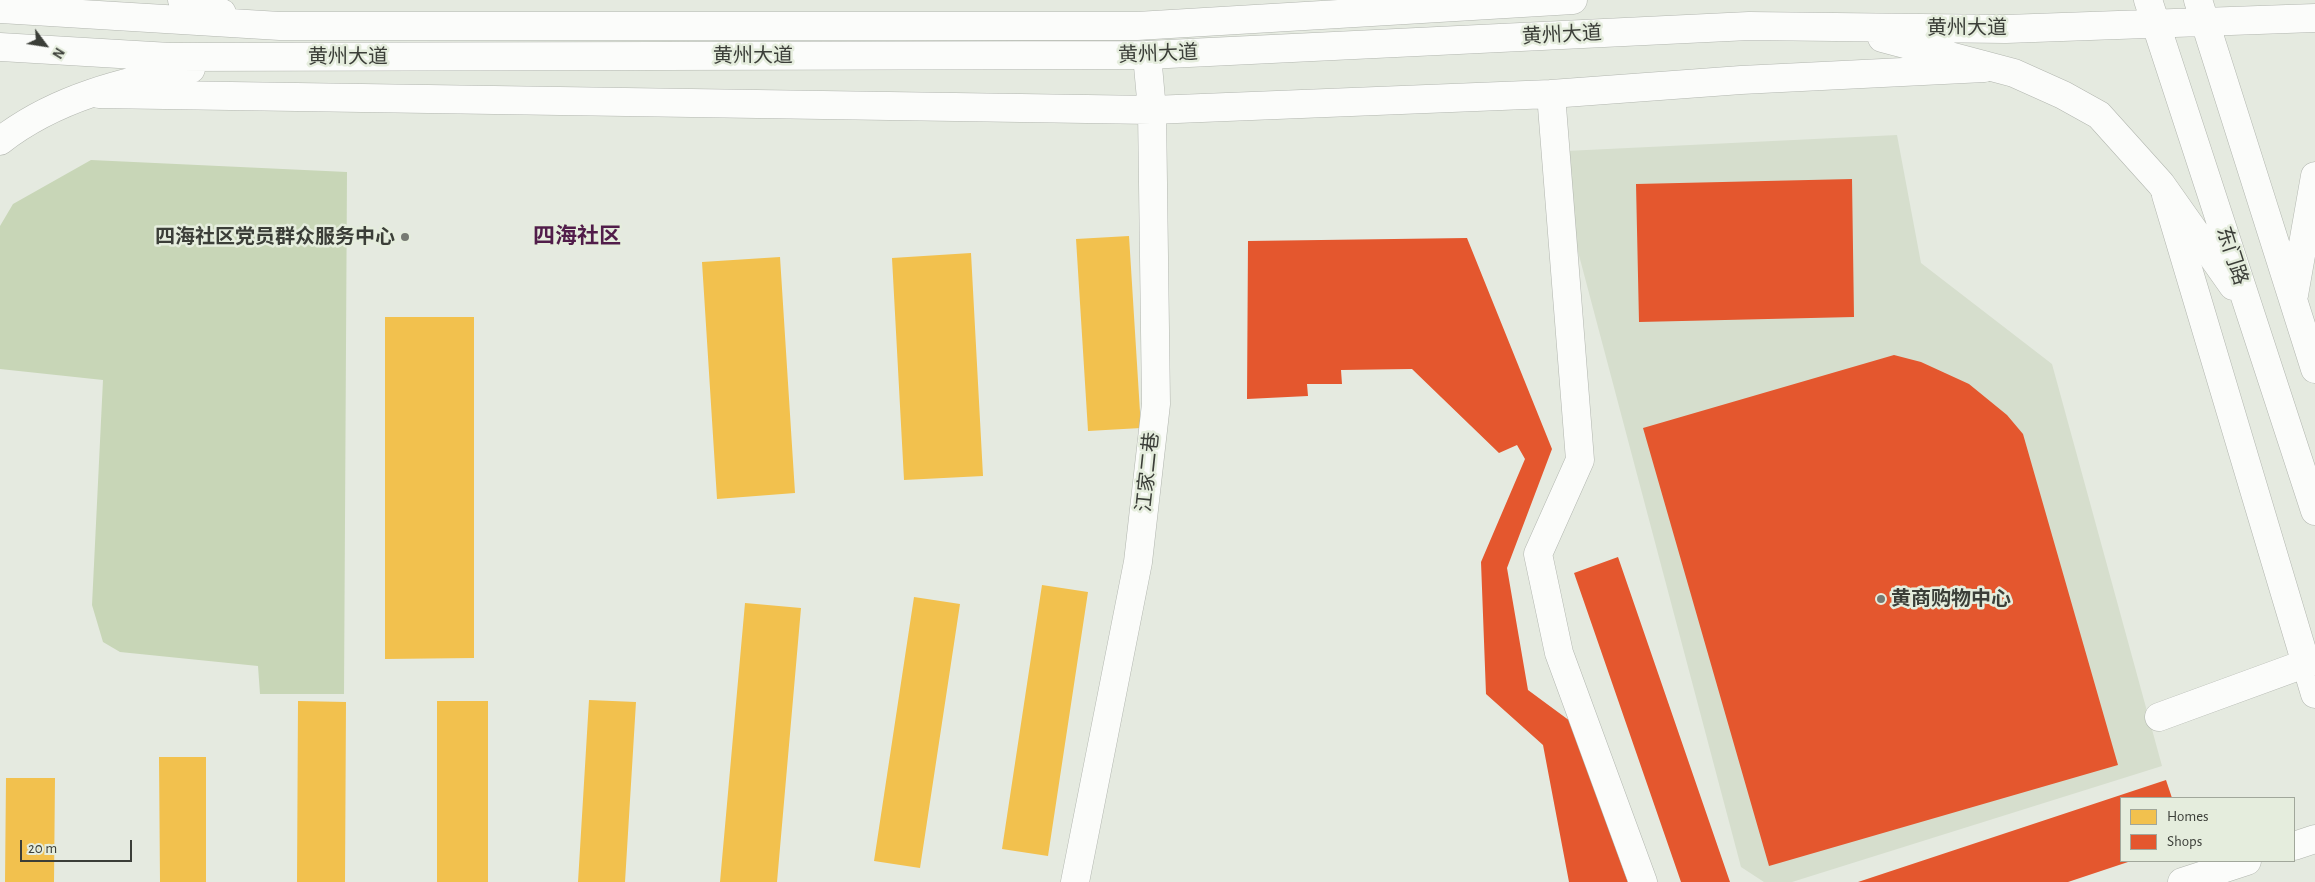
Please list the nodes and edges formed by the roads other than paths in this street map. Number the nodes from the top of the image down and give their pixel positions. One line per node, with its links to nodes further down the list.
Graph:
1 (182, 0): 7 (main road)
2 (1574, 0): 7 (main road, 黄州大道)
3 (0, 9): 7 (main road, 黄州大道)
4 (2202, 11): 5 (main road, 黄州大道); 6 (main road, 黄州大道); 19 (main road)
5 (2152, 12): 8 (main road, 黄州大道); 20 (main road, 东门路)
6 (2315, 18)
7 (264, 26)
8 (1838, 27): 10 (main road, 黄州大道); 12 (main road)
9 (0, 47): 11 (main road, 黄州大道)
10 (1147, 55): 11 (main road, 黄州大道); 15 (main road, 江家二巷)
11 (254, 57): 13 (main road)
12 (1992, 67): 14 (main road); 18 (main road)
13 (90, 94): 15 (main road); 16 (main road)
14 (1552, 94): 15 (main road); 30 (main road)
15 (1152, 110): 29 (main road, 江家二巷)
16 (0, 141)
17 (2315, 183): 19 (main road)
18 (2165, 191): 20 (main road); 23 (main road)
19 (2294, 299): 21 (main road)
20 (2249, 308): 22 (main road, 东门路)
21 (2315, 369)
22 (2315, 511)
23 (2310, 662): 24 (main road); 25 (main road)
24 (2315, 694)
25 (2159, 717)
26 (2315, 839): 27 (main road)
27 (2295, 846)
28 (2245, 862): 31 (main road)
29 (1075, 882)
30 (1643, 882)
31 (2182, 882)

